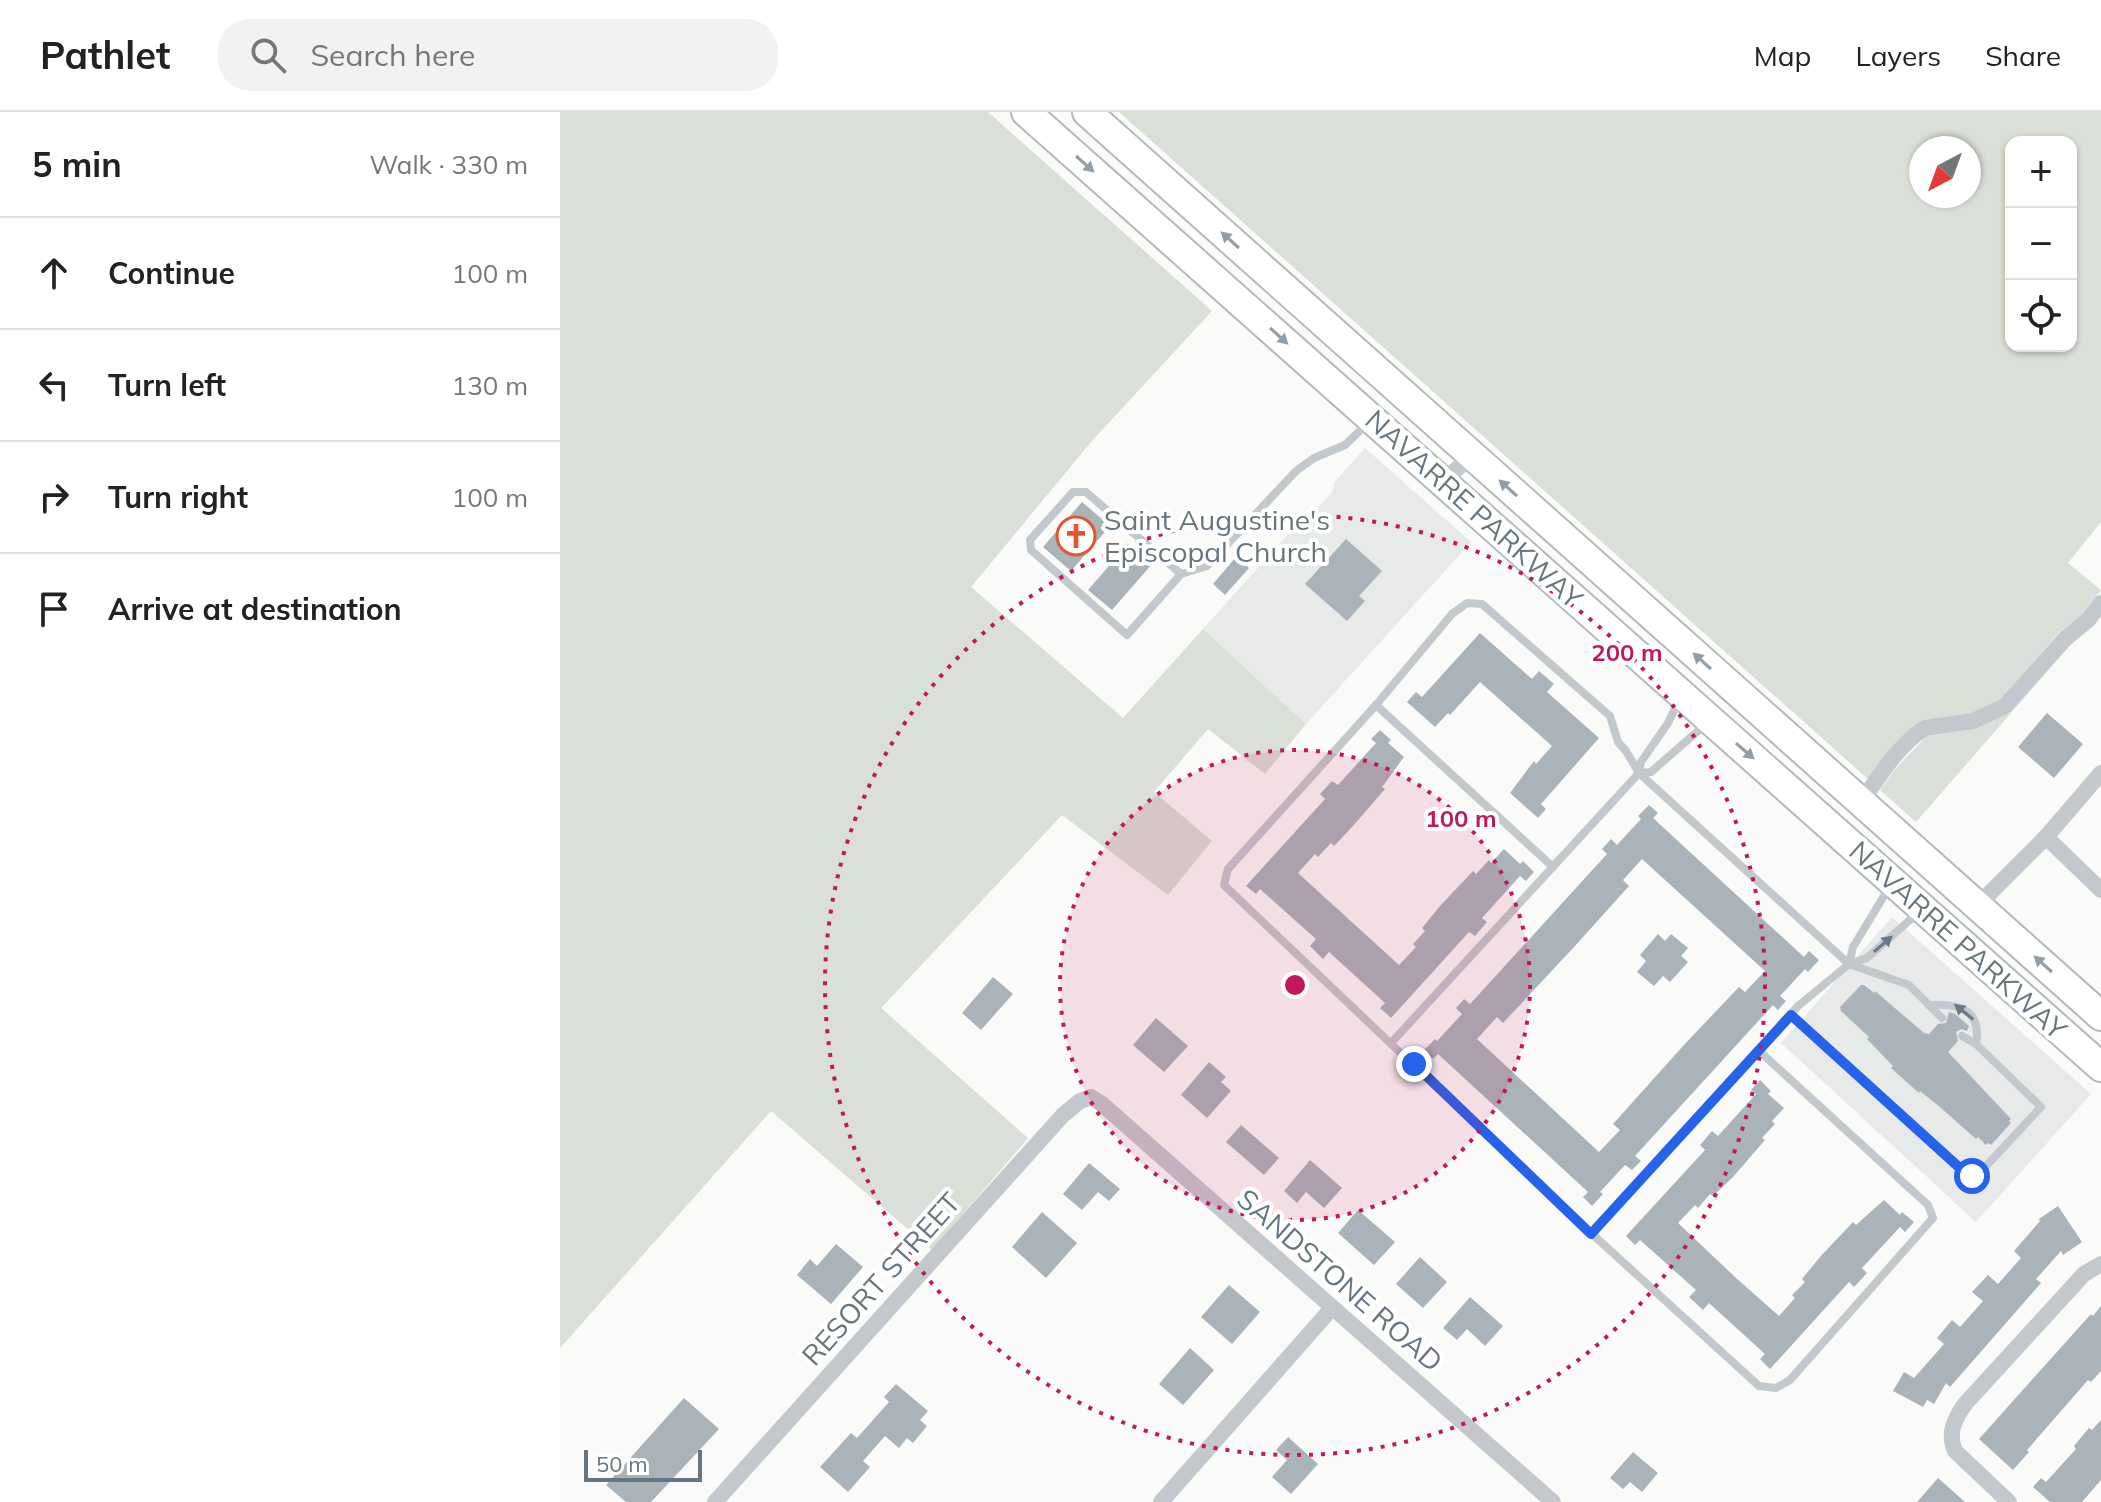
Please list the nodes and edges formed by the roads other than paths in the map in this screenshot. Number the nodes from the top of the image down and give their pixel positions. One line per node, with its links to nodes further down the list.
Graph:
1 (1026, 112): 3 (highway, NAVARRE PARKWAY, one-way to 3)
2 (1087, 112): 4 (highway, NAVARRE PARKWAY, one-way to 2)
3 (1372, 418): 5 (highway, NAVARRE PARKWAY); 6 (lane)
4 (1472, 456): 5 (street); 13 (highway, NAVARRE PARKWAY, one-way to 4)
5 (1443, 481): 8 (highway, NAVARRE PARKWAY)
6 (1181, 574): 6 (lane)
7 (2101, 603): 13 (street)
8 (1682, 694): 10 (highway, NAVARRE PARKWAY); 11 (lane)
9 (1376, 705): 11 (lane); 15 (lane); 26 (lane)
10 (1710, 720): 11 (lane); 16 (highway, NAVARRE PARKWAY, one-way to 16)
11 (1639, 773): 15 (lane); 20 (lane)
12 (2101, 773): 14 (street)
13 (1861, 802): 18 (highway, NAVARRE PARKWAY)
14 (2046, 837): 17 (street); 18 (street)
15 (1553, 867): 26 (lane)
16 (1893, 882): 19 (highway, NAVARRE PARKWAY); 20 (lane)
17 (2101, 890)
18 (1977, 906): 23 (highway, NAVARRE PARKWAY, one-way to 18)
19 (1923, 909): 20 (lane, one-way to 19); 29 (highway, NAVARRE PARKWAY)
20 (1849, 964): 21 (lane); 22 (lane)
21 (1929, 1005): 24 (lane); 27 (lane, one-way to 21)
22 (1791, 1015): 27 (lane); 28 (lane)
23 (2101, 1016)
24 (1942, 1018)
25 (1962, 1036): 27 (lane)
26 (1392, 1042): 31 (lane)
27 (1976, 1044)
28 (1758, 1050): 31 (lane); 31 (lane)
29 (2101, 1067)
30 (1091, 1097): 33 (street, SANDSTONE ROAD); 34 (street, RESORT STREET)
31 (1591, 1233)
32 (2101, 1264): 37 (street)
33 (1332, 1308): 35 (street); 36 (street, SANDSTONE ROAD)
34 (715, 1502)
35 (1161, 1502)
36 (1553, 1502)
37 (2009, 1502)

